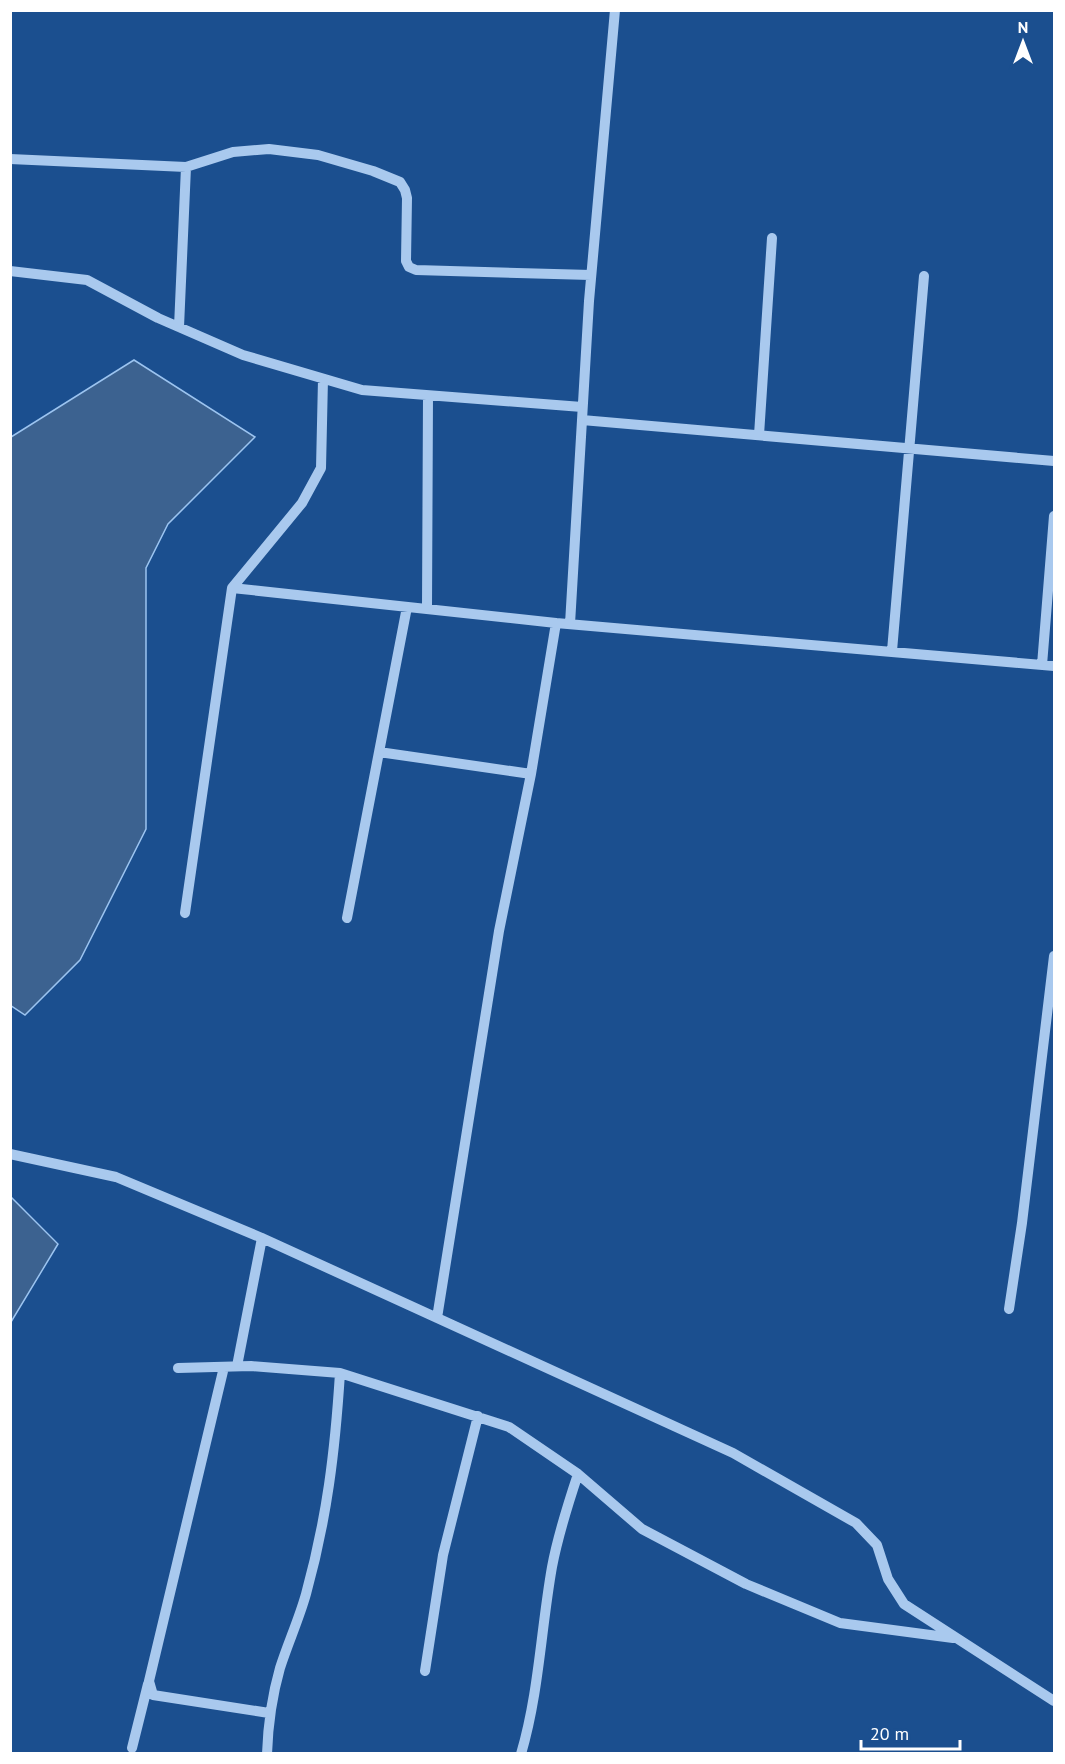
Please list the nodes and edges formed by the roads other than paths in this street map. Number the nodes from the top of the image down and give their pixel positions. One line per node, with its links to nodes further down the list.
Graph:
1 (615, 10): 6 (street)
2 (10, 159): 3 (street)
3 (186, 167): 6 (street); 8 (street)
4 (772, 238): 13 (street)
5 (10, 271): 8 (street)
6 (591, 275): 11 (street)
7 (924, 276): 14 (street)
8 (179, 327): 9 (street)
9 (323, 379): 10 (street); 17 (street)
10 (428, 396): 11 (street); 19 (street)
11 (582, 407): 12 (street)
12 (582, 420): 13 (street); 21 (street)
13 (759, 435): 14 (street)
14 (908, 448): 15 (street); 22 (street)
15 (1054, 461)
16 (1054, 516): 23 (street)
17 (232, 588): 18 (street); 27 (street)
18 (406, 608): 19 (street); 25 (street)
19 (427, 609): 20 (street)
20 (556, 623): 21 (street); 26 (street)
21 (570, 624): 22 (street)
22 (892, 651): 23 (street)
23 (1042, 665): 24 (street)
24 (1054, 666)
25 (379, 752): 26 (street); 28 (street)
26 (531, 774): 33 (street)
27 (185, 913)
28 (347, 918)
29 (1054, 957): 32 (street)
30 (10, 1154): 31 (street)
31 (262, 1238): 33 (street); 34 (street)
32 (1009, 1309)
33 (437, 1318): 40 (street)
34 (237, 1366): 35 (street); 37 (street)
35 (224, 1367): 36 (street); 42 (street)
36 (178, 1368)
37 (340, 1373): 38 (street); 44 (street)
38 (478, 1416): 39 (street); 41 (street)
39 (578, 1473): 40 (street); 47 (street)
40 (956, 1638): 43 (street)
41 (425, 1671)
42 (149, 1681): 44 (street); 45 (street)
43 (1054, 1701)
44 (269, 1713): 46 (street)
45 (132, 1748)
46 (267, 1754)
47 (521, 1754)

